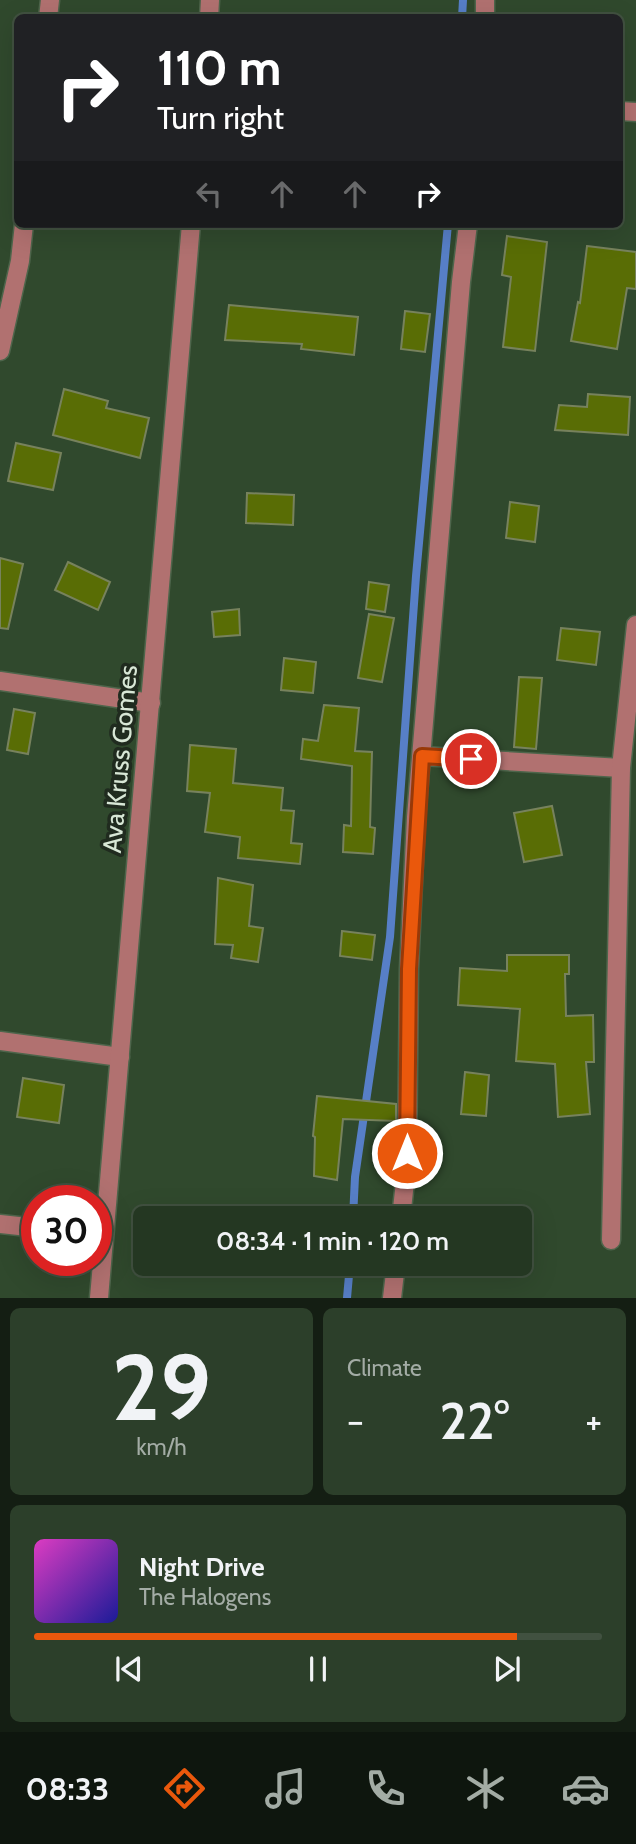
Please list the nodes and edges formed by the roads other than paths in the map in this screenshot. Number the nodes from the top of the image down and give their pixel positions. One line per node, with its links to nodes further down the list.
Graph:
1 (24, 228): 4 (street)
2 (191, 228): 7 (street, Ava Kruss Gomes)
3 (468, 228): 8 (street)
4 (0, 351)
5 (636, 625): 9 (street)
6 (0, 681): 7 (street)
7 (151, 703): 11 (street, Ava Kruss Gomes)
8 (422, 756): 9 (street); 13 (street)
9 (621, 768): 16 (street)
10 (0, 1041): 11 (street)
11 (120, 1057): 12 (street, Ava Kruss Gomes)
12 (106, 1185)
13 (402, 1206)
14 (0, 1224): 15 (street)
15 (21, 1226)
16 (611, 1240)
17 (100, 1276): 19 (street, Ava Kruss Gomes)
18 (395, 1276): 20 (street)
19 (99, 1298)
20 (392, 1298)

